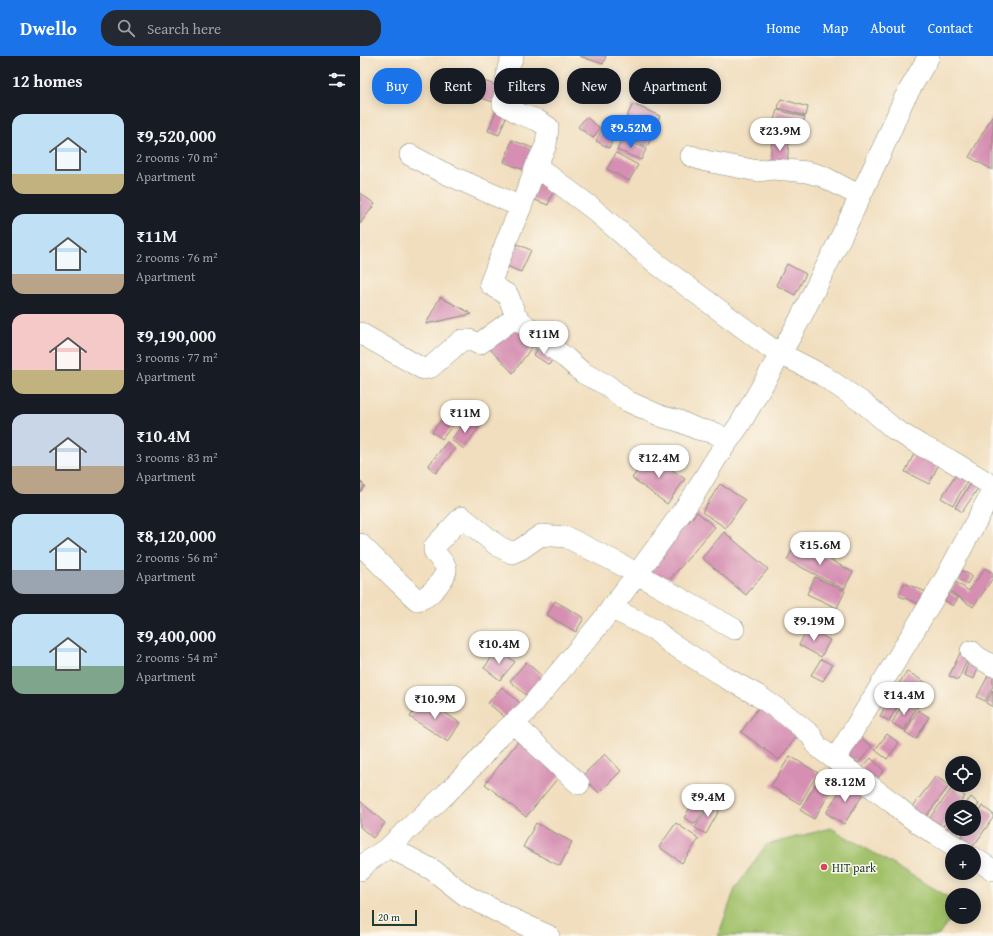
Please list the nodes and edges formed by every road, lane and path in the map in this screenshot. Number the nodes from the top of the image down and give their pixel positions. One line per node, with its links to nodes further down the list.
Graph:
1 (513, 56): 5 (street)
2 (930, 56): 6 (street)
3 (410, 155): 7 (street)
4 (691, 156): 6 (street)
5 (536, 166): 7 (street); 10 (street)
6 (860, 196): 10 (street)
7 (522, 207): 8 (street)
8 (516, 317): 9 (street); 11 (street)
9 (360, 333)
10 (780, 356): 11 (street); 12 (street)
11 (728, 441): 15 (street)
12 (993, 486)
13 (993, 490): 21 (street)
14 (360, 544): 15 (street)
15 (637, 574): 16 (street); 17 (street)
16 (611, 608): 20 (street); 21 (street)
17 (734, 629)
18 (971, 651): 19 (street)
19 (993, 666)
20 (513, 723): 22 (street); 24 (street)
21 (835, 760): 23 (street)
22 (579, 784)
23 (952, 844)
24 (389, 847): 26 (street); 28 (street)
25 (981, 862): 27 (street)
26 (360, 870)
27 (993, 870)
28 (549, 936)

